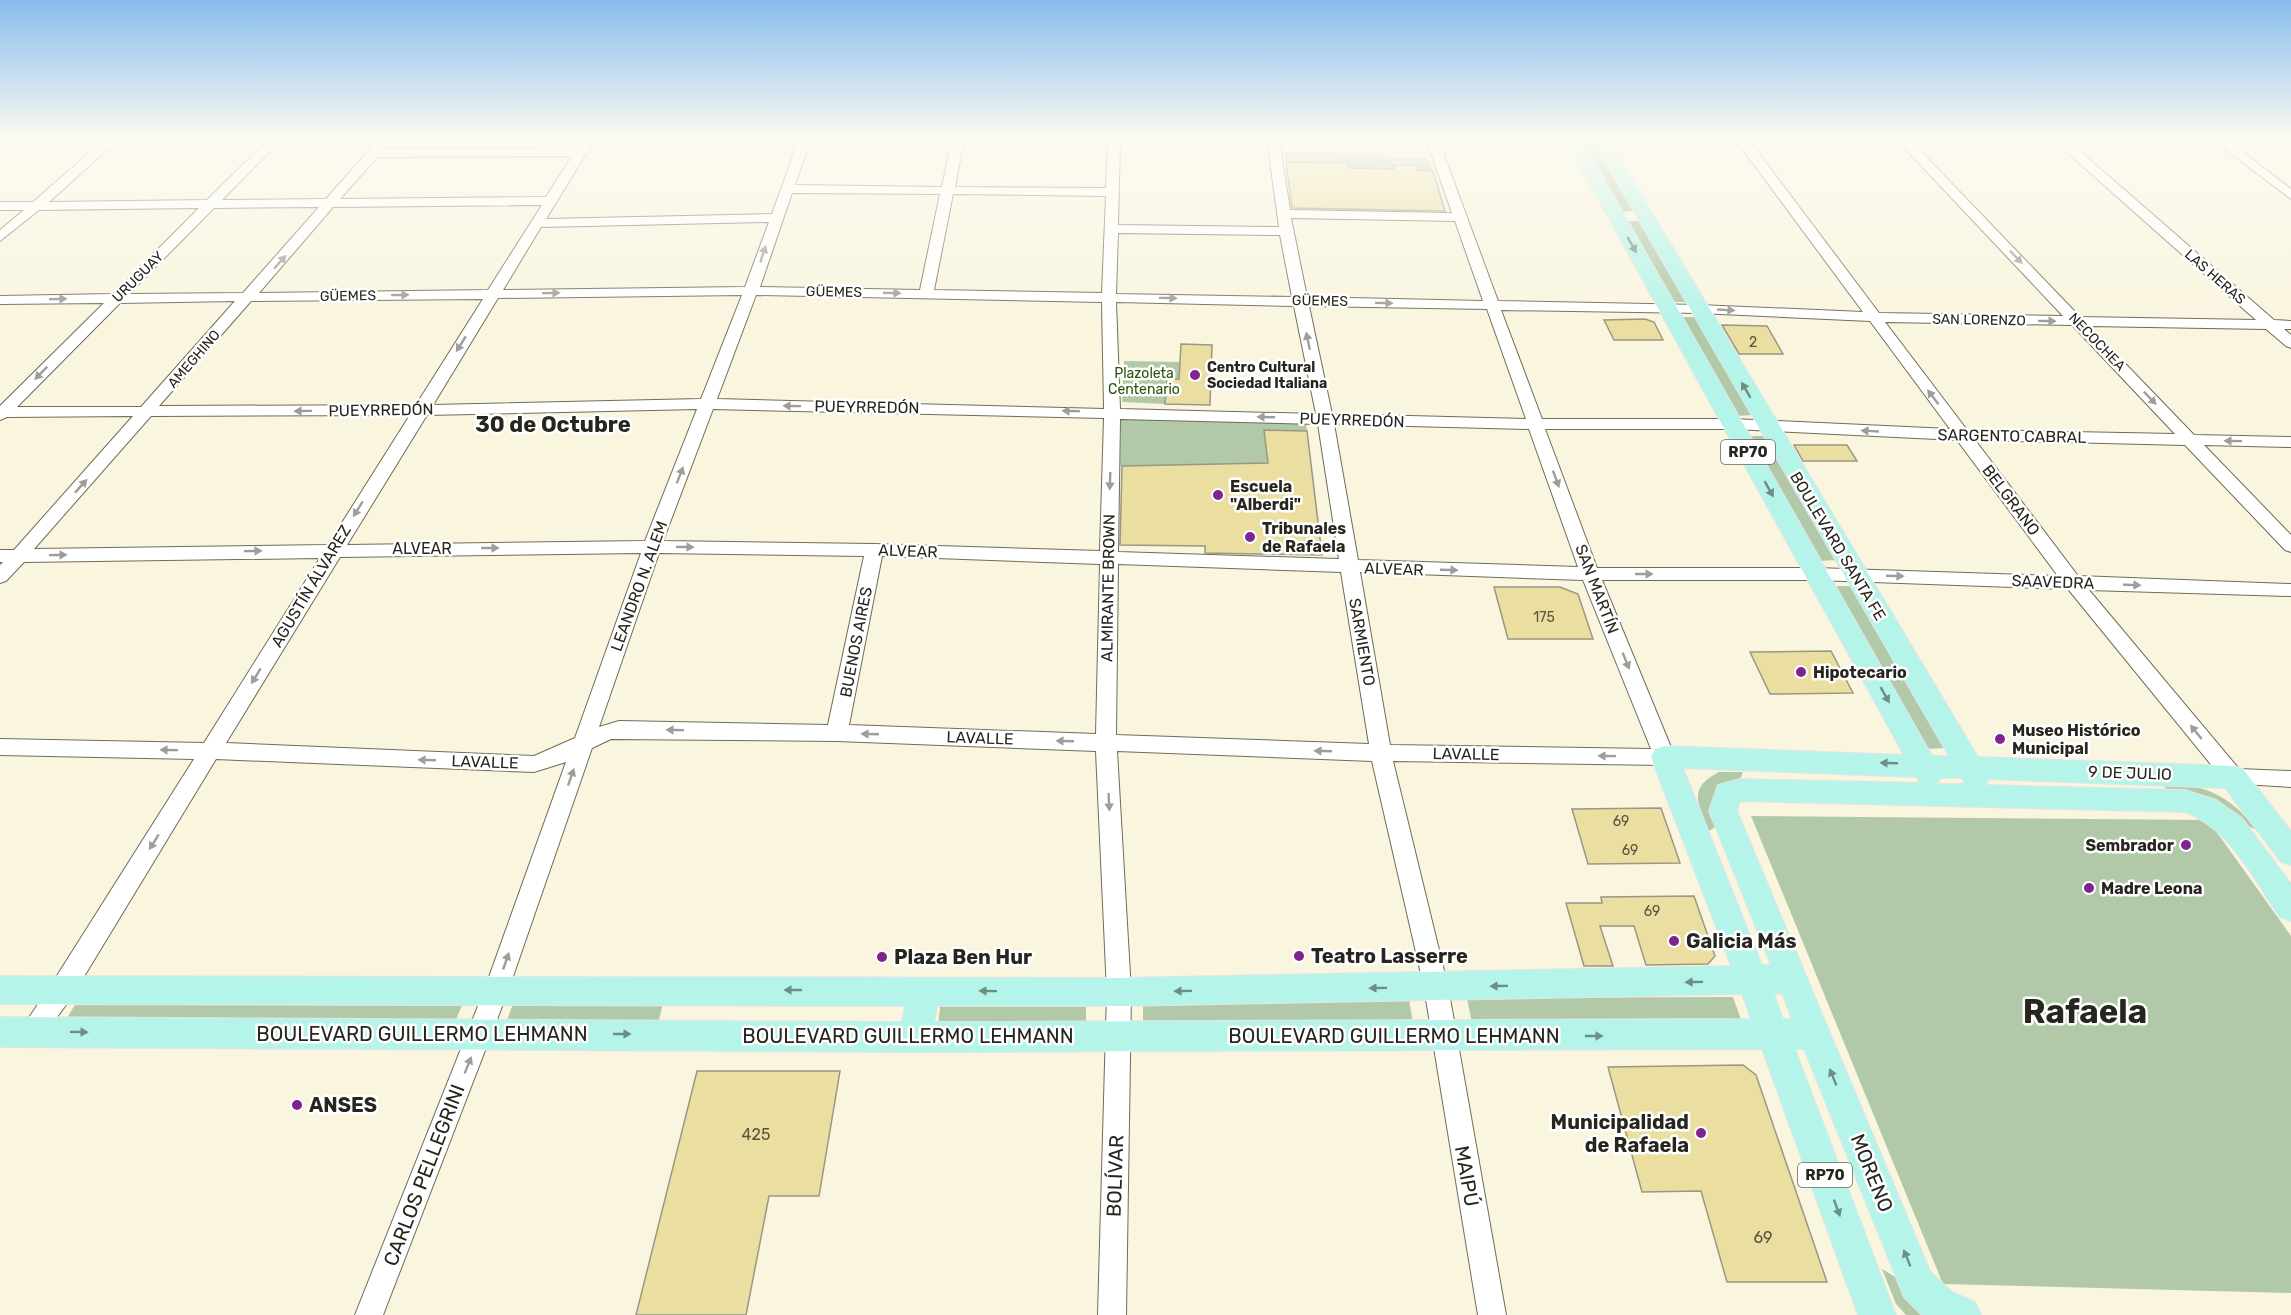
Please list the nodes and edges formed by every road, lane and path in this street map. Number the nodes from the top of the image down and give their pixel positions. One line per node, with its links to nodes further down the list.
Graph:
1 (42, 200): 18 (street)
2 (215, 200): 15 (street, URUGUAY)
3 (335, 200): 16 (street, AMEGHINO)
4 (783, 200): 23 (street, LEANDRO N. ALEM)
5 (945, 200): 30 (street)
6 (1112, 200): 25 (street, ALMIRANTE BROWN)
7 (1282, 200): 19 (street, SARMIENTO)
8 (1453, 200): 20 (street, SAN MARTÍN)
9 (1608, 200): 21 (main road, BOULEVARD SANTA FE / RP70)
10 (1635, 200): 22 (main road, BOULEVARD SANTA FE / RP70)
11 (1787, 200): 39 (street, BELGRANO)
12 (1961, 200): 40 (street, NECOCHEA, one-way to 40)
13 (2128, 200): 41 (street, LAS HERAS)
14 (551, 201): 16 (street); 24 (street, AGUSTÍN ÁLVAREZ)
15 (210, 205): 16 (street); 18 (street); 33 (street, URUGUAY)
16 (331, 205): 32 (street, AMEGHINO, one-way to 16)
17 (0, 206): 18 (street)
18 (36, 206): 27 (street)
19 (1284, 214): 20 (street); 26 (street, SARMIENTO)
20 (1459, 217): 36 (street, SAN MARTÍN)
21 (1617, 217): 22 (main road); 37 (main road, BOULEVARD SANTA FE / RP70, one-way to 37)
22 (1645, 217): 38 (main road, BOULEVARD SANTA FE / RP70)
23 (775, 218): 24 (street); 28 (street, LEANDRO N. ALEM, one-way to 23)
24 (537, 223): 29 (street, AGUSTÍN ÁLVAREZ)
25 (1113, 229): 26 (street); 31 (street, ALMIRANTE BROWN)
26 (1286, 231): 35 (street, SARMIENTO)
27 (0, 237)
28 (751, 291): 29 (street, GÜEMES, one-way to 28); 30 (street, GÜEMES, one-way to 30); 44 (street, LEANDRO N. ALEM)
29 (492, 294): 32 (street, GÜEMES, one-way to 29); 45 (street, AGUSTÍN ÁLVAREZ, one-way to 45)
30 (926, 294): 31 (street, GÜEMES)
31 (1109, 296): 35 (street, GÜEMES, one-way to 35); 46 (street, ALMIRANTE BROWN)
32 (248, 297): 33 (street, GÜEMES); 48 (street, AMEGHINO)
33 (117, 298): 34 (street, GÜEMES, one-way to 33); 47 (street, URUGUAY, one-way to 47)
34 (0, 300)
35 (1300, 301): 36 (street, GÜEMES, one-way to 36); 49 (street, SARMIENTO, one-way to 35)
36 (1493, 305): 37 (street, GÜEMES); 50 (street, SAN MARTÍN)
37 (1668, 308): 38 (street, SAN LORENZO); 51 (main road, BOULEVARD SANTA FE / RP70)
38 (1699, 309): 39 (street, SAN LORENZO, one-way to 39); 52 (main road, BOULEVARD SANTA FE / RP70, one-way to 38)
39 (1874, 317): 40 (street, SAN LORENZO, one-way to 40); 53 (street, BELGRANO, one-way to 39)
40 (2078, 322): 41 (street, SAN LORENZO); 54 (street, NECOCHEA, one-way to 54)
41 (2269, 324): 42 (street, SAN LORENZO); 43 (street, LAS HERAS)
42 (2291, 325)
43 (2291, 344)
44 (707, 404): 45 (street, PUEYRREDÓN); 46 (street, PUEYRREDÓN, one-way to 44); 57 (street, LEANDRO N. ALEM, one-way to 44)
45 (419, 410): 48 (street, PUEYRREDÓN, one-way to 48); 58 (street, AGUSTÍN ÁLVAREZ, one-way to 58)
46 (1112, 412): 49 (street, PUEYRREDÓN, one-way to 46); 62 (street, ALMIRANTE BROWN, one-way to 62)
47 (1, 413): 48 (street, PUEYRREDÓN)
48 (146, 413): 61 (street, AMEGHINO, one-way to 48)
49 (1325, 419): 50 (street, PUEYRREDÓN); 63 (street, SARMIENTO)
50 (1536, 424): 51 (street, PUEYRREDÓN); 64 (street, SAN MARTÍN, one-way to 64)
51 (1733, 424): 52 (street, SARGENTO CABRAL); 65 (main road, BOULEVARD SANTA FE / RP70, one-way to 65)
52 (1767, 427): 53 (street, SARGENTO CABRAL, one-way to 52); 66 (main road, BOULEVARD SANTA FE / RP70)
53 (1961, 435): 54 (street, SARGENTO CABRAL); 68 (street, BELGRANO)
54 (2190, 440): 55 (street, SARGENTO CABRAL, one-way to 54); 56 (street, NECOCHEA)
55 (2291, 442)
56 (2291, 546)
57 (652, 547): 58 (street, ALVEAR, one-way to 57); 59 (street, ALVEAR, one-way to 59); 71 (street, LEANDRO N. ALEM)
58 (333, 549): 61 (street, ALVEAR, one-way to 58); 74 (street, AGUSTÍN ÁLVAREZ, one-way to 74)
59 (874, 550): 62 (street, ALVEAR); 70 (street, BUENOS AIRES)
60 (0, 555): 61 (street, ALVEAR)
61 (19, 555): 67 (street, AMEGHINO)
62 (1108, 559): 63 (street, ALVEAR); 72 (street, ALMIRANTE BROWN)
63 (1349, 567): 64 (street, ALVEAR, one-way to 64); 75 (street, SARMIENTO)
64 (1590, 574): 65 (street, ALVEAR, one-way to 65); 76 (street, SAN MARTÍN, one-way to 76)
65 (1816, 574): 66 (street, SAAVEDRA); 77 (main road, BOULEVARD SANTA FE / RP70, one-way to 77)
66 (1854, 575): 68 (street, SAAVEDRA, one-way to 68); 78 (main road, BOULEVARD SANTA FE / RP70)
67 (0, 577)
68 (2073, 583): 69 (street, SAAVEDRA, one-way to 69); 79 (street, BELGRANO, one-way to 68)
69 (2291, 590)
70 (837, 733): 71 (street, LAVALLE, one-way to 71); 72 (street, LAVALLE, one-way to 70)
71 (584, 741): 74 (street, LAVALLE, one-way to 74); 91 (street, LEANDRO N. ALEM, one-way to 71)
72 (1106, 743): 75 (street, LAVALLE, one-way to 72); 93 (street, ALMIRANTE BROWN, one-way to 93)
73 (0, 747): 74 (street, LAVALLE, one-way to 73)
74 (211, 751): 89 (street, AGUSTÍN ÁLVAREZ, one-way to 89)
75 (1381, 753): 76 (street, LAVALLE, one-way to 75); 87 (street, SARMIENTO)
76 (1665, 757): 77 (main road, LAVALLE, one-way to 76); 86 (main road, SAN MARTÍN / RP70)
77 (1923, 764): 78 (main road, LAVALLE); 81 (main road, BOULEVARD SANTA FE)
78 (1968, 766): 79 (main road, 9 DE JULIO); 82 (main road, BOULEVARD SANTA FE)
79 (2233, 777): 80 (street, 9 DE JULIO); 83 (main road, BELGRANO)
80 (2291, 779)
81 (1941, 796): 82 (main road); 85 (main road)
82 (1986, 796): 84 (main road, 9 DE JULIO)
83 (2291, 853)
84 (2291, 908)
85 (1794, 980): 86 (main road); 97 (main road)
86 (1753, 981): 87 (main road, one-way to 87); 98 (main road, SAN MARTÍN / RP70)
87 (1436, 987): 93 (main road, one-way to 93); 101 (street, SARMIENTO)
88 (0, 990): 89 (main road)
89 (62, 990): 91 (main road); 94 (street, AGUSTÍN ÁLVAREZ)
90 (924, 990): 92 (main road, one-way to 92); 93 (main road, one-way to 90); 102 (main road)
91 (496, 991): 92 (main road); 99 (street, LEANDRO N. ALEM)
92 (684, 991): 96 (main road)
93 (1119, 992): 100 (street, ALMIRANTE BROWN)
94 (32, 1031): 95 (main road, BOULEVARD GUILLERMO LEHMANN); 99 (main road, BOULEVARD GUILLERMO LEHMANN, one-way to 99)
95 (0, 1032)
96 (672, 1034): 99 (main road, BOULEVARD GUILLERMO LEHMANN, one-way to 96); 102 (main road, BOULEVARD GUILLERMO LEHMANN)
97 (1815, 1034): 98 (main road, BOULEVARD GUILLERMO LEHMANN); 103 (main road, MORENO, one-way to 97)
98 (1772, 1035): 101 (main road, BOULEVARD GUILLERMO LEHMANN, one-way to 98); 107 (main road, RP70, one-way to 107)
99 (479, 1036): 104 (street, CARLOS PELLEGRINI, one-way to 99)
100 (1119, 1036): 101 (main road, BOULEVARD GUILLERMO LEHMANN); 102 (main road, BOULEVARD GUILLERMO LEHMANN); 105 (street, BOLÍVAR)
101 (1443, 1036): 106 (street, MAIPÚ)
102 (915, 1037)
103 (1951, 1310)
104 (369, 1315)
105 (1112, 1315)
106 (1492, 1315)
107 (1877, 1315)

